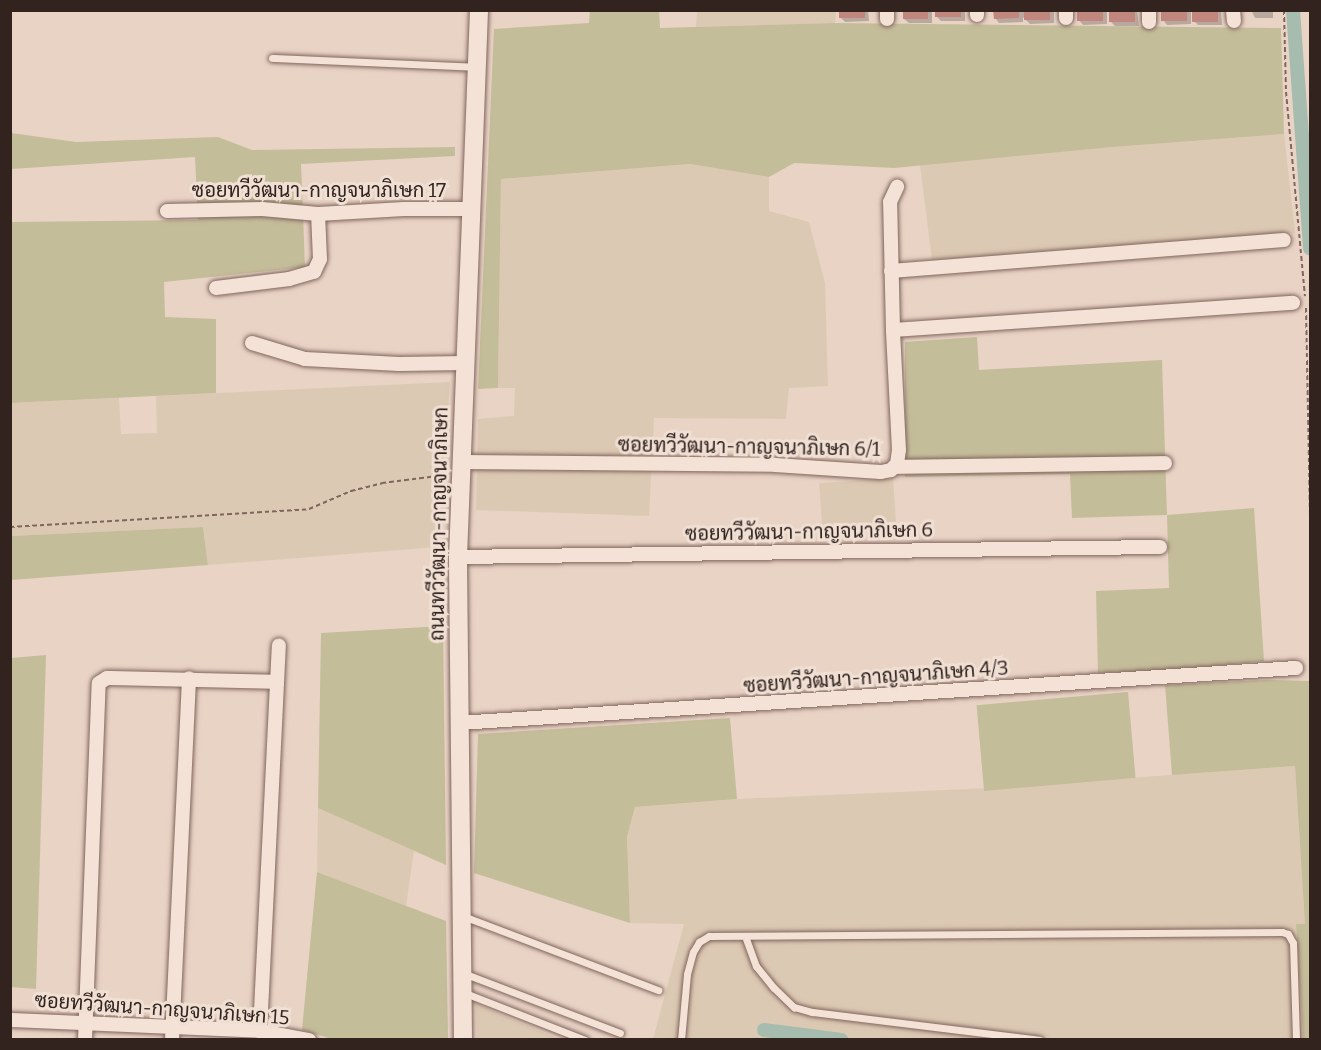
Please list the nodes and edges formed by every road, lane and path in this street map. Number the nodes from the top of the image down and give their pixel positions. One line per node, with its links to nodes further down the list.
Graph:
1 (479, 10): 4 (street, ถนนทวีวัฒนา-กาญจนาภิเษก)
2 (1284, 10): 19 (path)
3 (272, 58): 4 (lane)
4 (477, 67): 6 (street, ถนนทวีวัฒนา-กาญจนาภิเษก)
5 (897, 187): 10 (street, ซอยทวีวัฒนา-กาญจนาภิเษก 6/1)
6 (471, 209): 8 (street, ซอยทวีวัฒนา-กาญจนาภิเษก 17); 15 (street, ถนนทวีวัฒนา-กาญจนาภิเษก)
7 (167, 211): 8 (street, ซอยทวีวัฒนา-กาญจนาภิเษก 17)
8 (318, 214): 11 (street)
9 (1284, 240): 10 (street)
10 (891, 271): 13 (street, ซอยทวีวัฒนา-กาญจนาภิเษก 6/1)
11 (216, 288)
12 (1293, 303): 13 (street)
13 (893, 330): 18 (street, ซอยทวีวัฒนา-กาญจนาภิเษก 6/1)
14 (252, 343): 15 (street)
15 (465, 363): 17 (street, ถนนทวีวัฒนา-กาญจนาภิเษก)
16 (1165, 463): 18 (street)
17 (462, 467): 18 (street, ซอยทวีวัฒนา-กาญจนาภิเษก 6/1); 20 (path); 22 (street, ถนนทวีวัฒนา-กาญจนาภิเษก)
18 (894, 467)
19 (1311, 518)
20 (10, 527)
21 (1160, 547): 22 (street, ซอยทวีวัฒนา-กาญจนาภิเษก 6)
22 (458, 557): 27 (street, ถนนทวีวัฒนา-กาญจนาภิเษก)
23 (279, 645): 26 (street)
24 (1296, 668): 27 (street, ซอยทวีวัฒนา-กาญจนาภิเษก 4/3)
25 (189, 678): 26 (street); 34 (street); 37 (street)
26 (277, 682): 35 (street)
27 (459, 723): 28 (street, ถนนทวีวัฒนา-กาญจนาภิเษก)
28 (461, 915): 30 (street, ถนนทวีวัฒนา-กาญจนาภิเษก); 31 (lane)
29 (745, 936): 42 (lane); 43 (lane); 44 (lane)
30 (462, 973): 32 (street, ถนนทวีวัฒนา-กาญจนาภิเษก); 36 (lane)
31 (658, 990)
32 (463, 992): 40 (street, ถนนทวีวัฒนา-กาญจนาภิเษก); 41 (lane)
33 (12, 1020): 34 (street, ซอยทวีวัฒนา-กาญจนาภิเษก 15)
34 (85, 1022): 37 (street, ซอยทวีวัฒนา-กาญจนาภิเษก 15); 38 (street)
35 (260, 1031): 37 (street, ซอยทวีวัฒนา-กาญจนาภิเษก 15); 39 (street, ซอยทวีวัฒนา-กาญจนาภิเษก 15)
36 (620, 1033)
37 (172, 1034)
38 (85, 1040)
39 (309, 1040)
40 (463, 1040)
41 (585, 1040)
42 (681, 1040)
43 (1039, 1040)
44 (1296, 1040)

